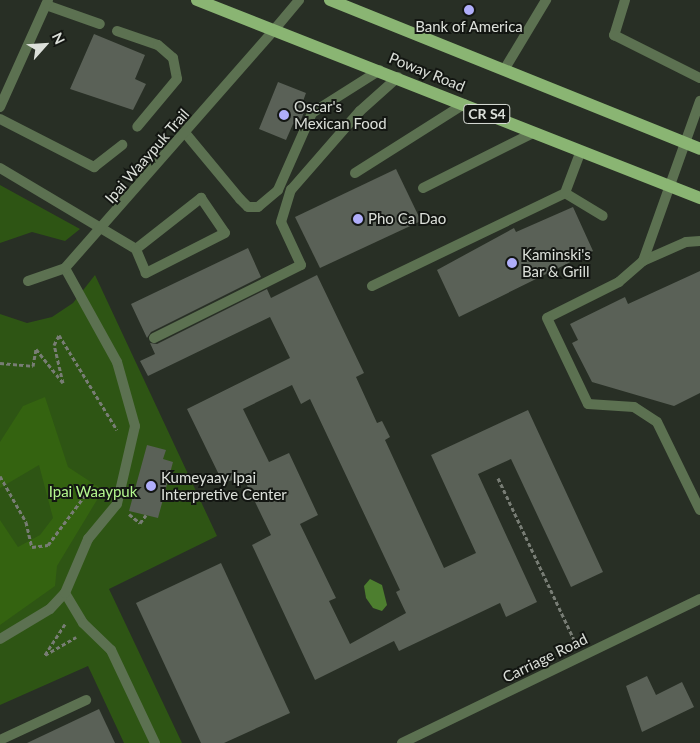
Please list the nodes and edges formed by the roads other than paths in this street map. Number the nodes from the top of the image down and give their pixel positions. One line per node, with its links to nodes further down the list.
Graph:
1 (197, 0): 8 (main road, Poway Road / CR S4)
2 (298, 0): 8 (street, Ipai Waaypuk Trail)
3 (330, 0): 11 (main road, Poway Road)
4 (546, 0): 11 (street)
5 (625, 0): 13 (street)
6 (47, 2): 7 (street); 16 (street)
7 (100, 24)
8 (274, 30): 10 (main road, Poway Road / CR S4); 20 (street, Ipai Waaypuk Trail)
9 (117, 31): 18 (street)
10 (380, 70): 12 (main road, Poway Road / CR S4); 20 (street)
11 (504, 70): 21 (main road, Poway Road)
12 (398, 77): 15 (main road, Poway Road / CR S4); 39 (street)
13 (700, 78)
14 (700, 101): 21 (street)
15 (464, 104): 19 (main road, Poway Road / CR S4); 26 (street)
16 (0, 107)
17 (0, 119): 22 (street)
18 (137, 127)
19 (534, 133): 24 (main road, Poway Road / CR S4); 28 (street)
20 (186, 134): 32 (street, Ipai Waaypuk Trail)
21 (686, 143): 23 (main road, Poway Road); 27 (street)
22 (122, 145)
23 (700, 149)
24 (580, 153): 27 (main road, Poway Road / CR S4); 29 (street)
25 (0, 168): 32 (street)
26 (355, 173)
27 (670, 186): 30 (main road, Poway Road / CR S4); 35 (street)
28 (423, 188)
29 (565, 193): 31 (street); 38 (street)
30 (700, 198)
31 (603, 216)
32 (104, 228): 34 (street); 36 (street, Ipai Waaypuk Trail)
33 (700, 241): 35 (street)
34 (136, 249): 34 (street)
35 (643, 261): 40 (street)
36 (65, 268): 37 (street, Ipai Waaypuk Trail); 41 (street)
37 (28, 281)
38 (372, 286)
39 (154, 338)
40 (700, 510)
41 (64, 593): 43 (street); 46 (street)
42 (700, 599): 47 (street, Carriage Road)
43 (0, 639)
44 (86, 700): 45 (street)
45 (0, 740)
46 (155, 743)
47 (402, 743)

